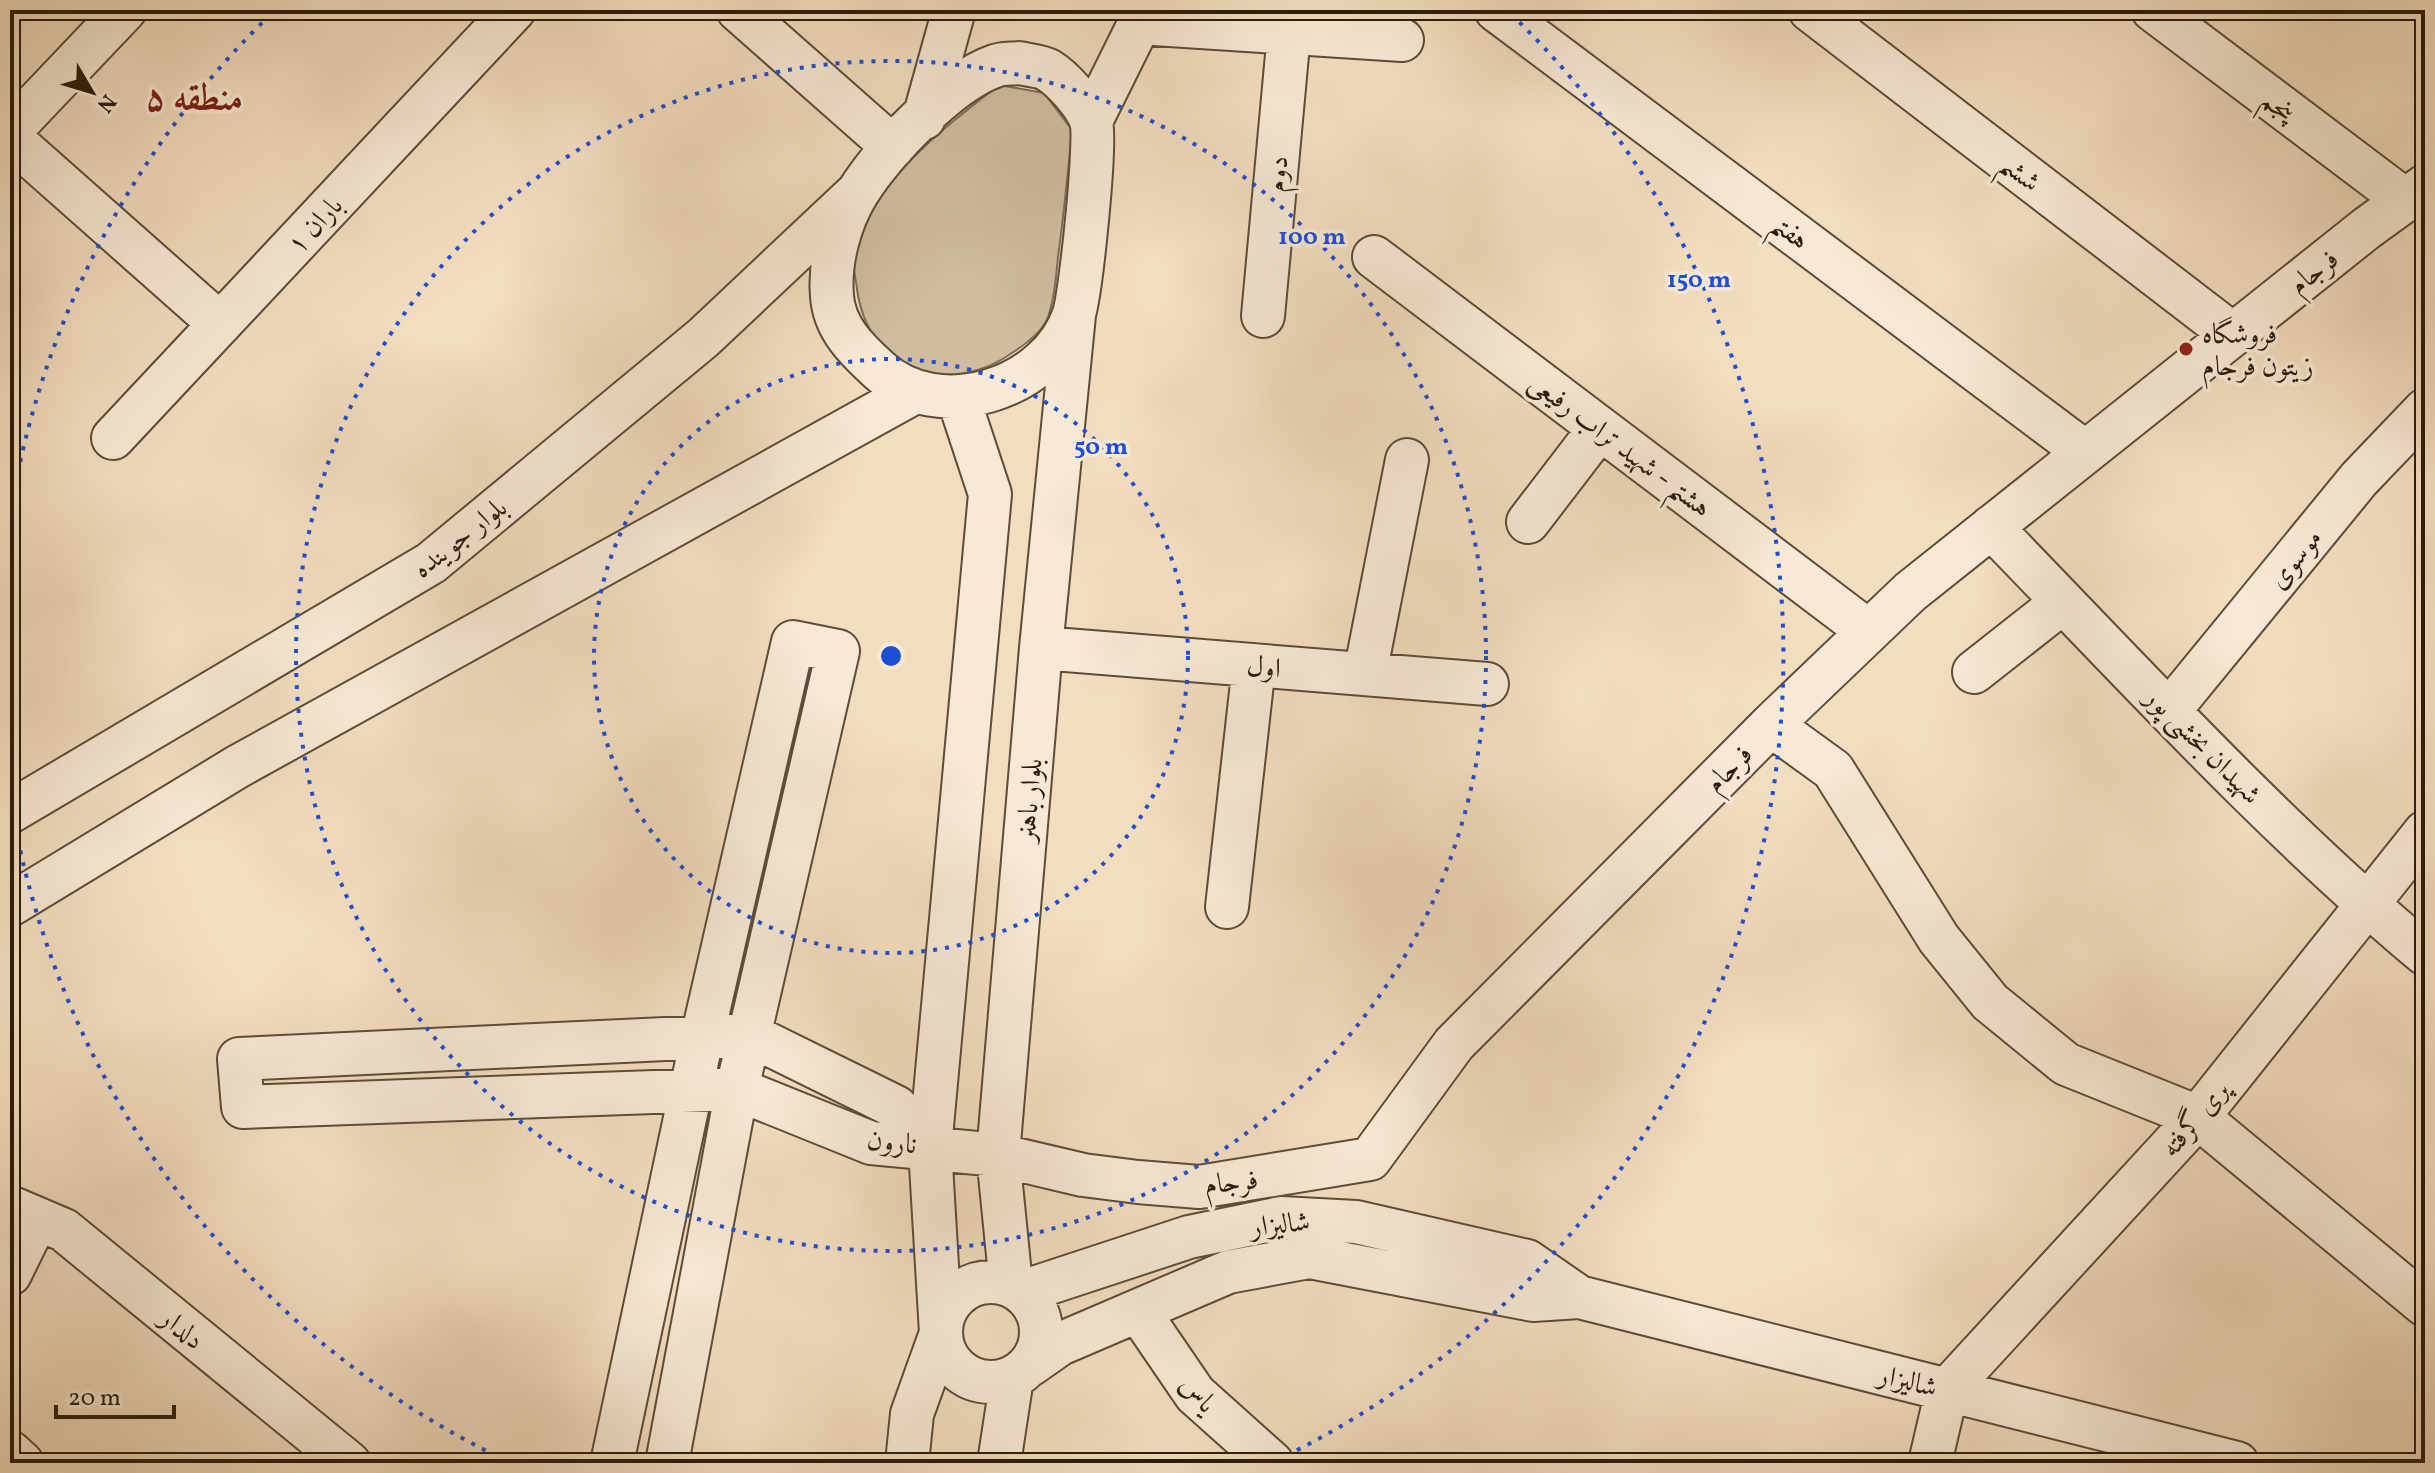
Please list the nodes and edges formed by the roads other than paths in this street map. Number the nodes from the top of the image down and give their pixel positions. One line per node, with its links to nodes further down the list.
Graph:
1 (125, 10): 13 (street)
2 (514, 10): 21 (street, باران ۱)
3 (738, 10): 15 (street)
4 (954, 10): 11 (street)
5 (1496, 10): 28 (street, هفتم)
6 (1810, 10): 22 (street, ششم)
7 (2153, 10): 17 (street, پنجم)
8 (1142, 17): 9 (street); 12 (street)
9 (1289, 33): 10 (street); 20 (street, دوم)
10 (1402, 40)
11 (924, 118): 12 (street); 15 (street)
12 (1091, 121): 19 (street, بلوار باهنر)
13 (10, 131)
14 (10, 138): 21 (street)
15 (893, 147): 16 (street)
16 (857, 193): 23 (street); 41 (street, بلوار جوینده)
17 (2415, 193): 22 (street, فرجام)
18 (1374, 257): 26 (street, هشتم - شهید تراب رفیعی)
19 (1074, 315): 24 (street); 34 (street, بلوار باهنر)
20 (1263, 316)
21 (220, 324): 27 (street, باران ۱)
22 (2232, 334): 28 (street, فرجام)
23 (913, 393): 24 (street); 44 (street)
24 (958, 397): 52 (street)
25 (2425, 410): 39 (street, موسوی)
26 (1600, 428): 30 (street); 33 (street, هشتم - شهید تراب رفیعی)
27 (113, 438)
28 (2085, 452): 31 (street, فرجام)
29 (1407, 460): 37 (street)
30 (1528, 522)
31 (1991, 527): 32 (street, شهیدان بخشی پور); 33 (street, فرجام)
32 (2063, 602): 36 (street); 39 (street, شهیدان بخشی پور)
33 (1868, 631): 40 (street, فرجام)
34 (1041, 648): 35 (street, اول); 53 (street, بلوار باهنر)
35 (1254, 665): 37 (street, اول); 45 (street)
36 (1974, 672)
37 (1365, 674): 38 (street, اول)
38 (1487, 684)
39 (2169, 711): 43 (street, شهیدان بخشی پور)
40 (1771, 725): 51 (street); 54 (street, فرجام)
41 (10, 812)
42 (2425, 832): 43 (street, پری گرفته)
43 (2366, 903): 46 (street, شهیدان بخشی پور); 51 (street, پری گرفته)
44 (10, 905)
45 (1227, 907)
46 (2425, 954)
47 (750, 1035): 48 (street, نارون); 48 (street); 49 (street); 52 (street, نارون)
48 (702, 1038): 50 (street); 50 (street, نارون)
49 (737, 1089): 50 (street, نارون); 52 (street, نارون); 70 (street)
50 (692, 1091): 69 (street)
51 (2198, 1117): 61 (street); 65 (street, پری گرفته)
52 (930, 1148): 53 (street, فرجام); 63 (street)
53 (998, 1155): 54 (street, فرجام); 59 (street, بلوار باهنر)
54 (1370, 1159): 56 (street)
55 (23, 1213): 58 (street); 68 (street, دلدار)
56 (1356, 1222): 57 (street); 59 (street, شالیزار); 60 (street, شالیزار)
57 (1347, 1264): 60 (street, شالیزار); 62 (street, شالیزار)
58 (10, 1274)
59 (1016, 1288): 63 (street); 64 (street)
60 (1579, 1297): 65 (street, شالیزار)
61 (2425, 1305)
62 (1139, 1312): 64 (street, شالیزار); 73 (street, یاس)
63 (941, 1333): 64 (street); 71 (street)
64 (1021, 1371): 72 (street)
65 (1947, 1390): 74 (street); 75 (street, شالیزار)
66 (10, 1452): 67 (street)
67 (22, 1463)
68 (349, 1463)
69 (612, 1463)
70 (667, 1463)
71 (907, 1463)
72 (999, 1463)
73 (1272, 1463)
74 (1930, 1463)
75 (2237, 1463)

